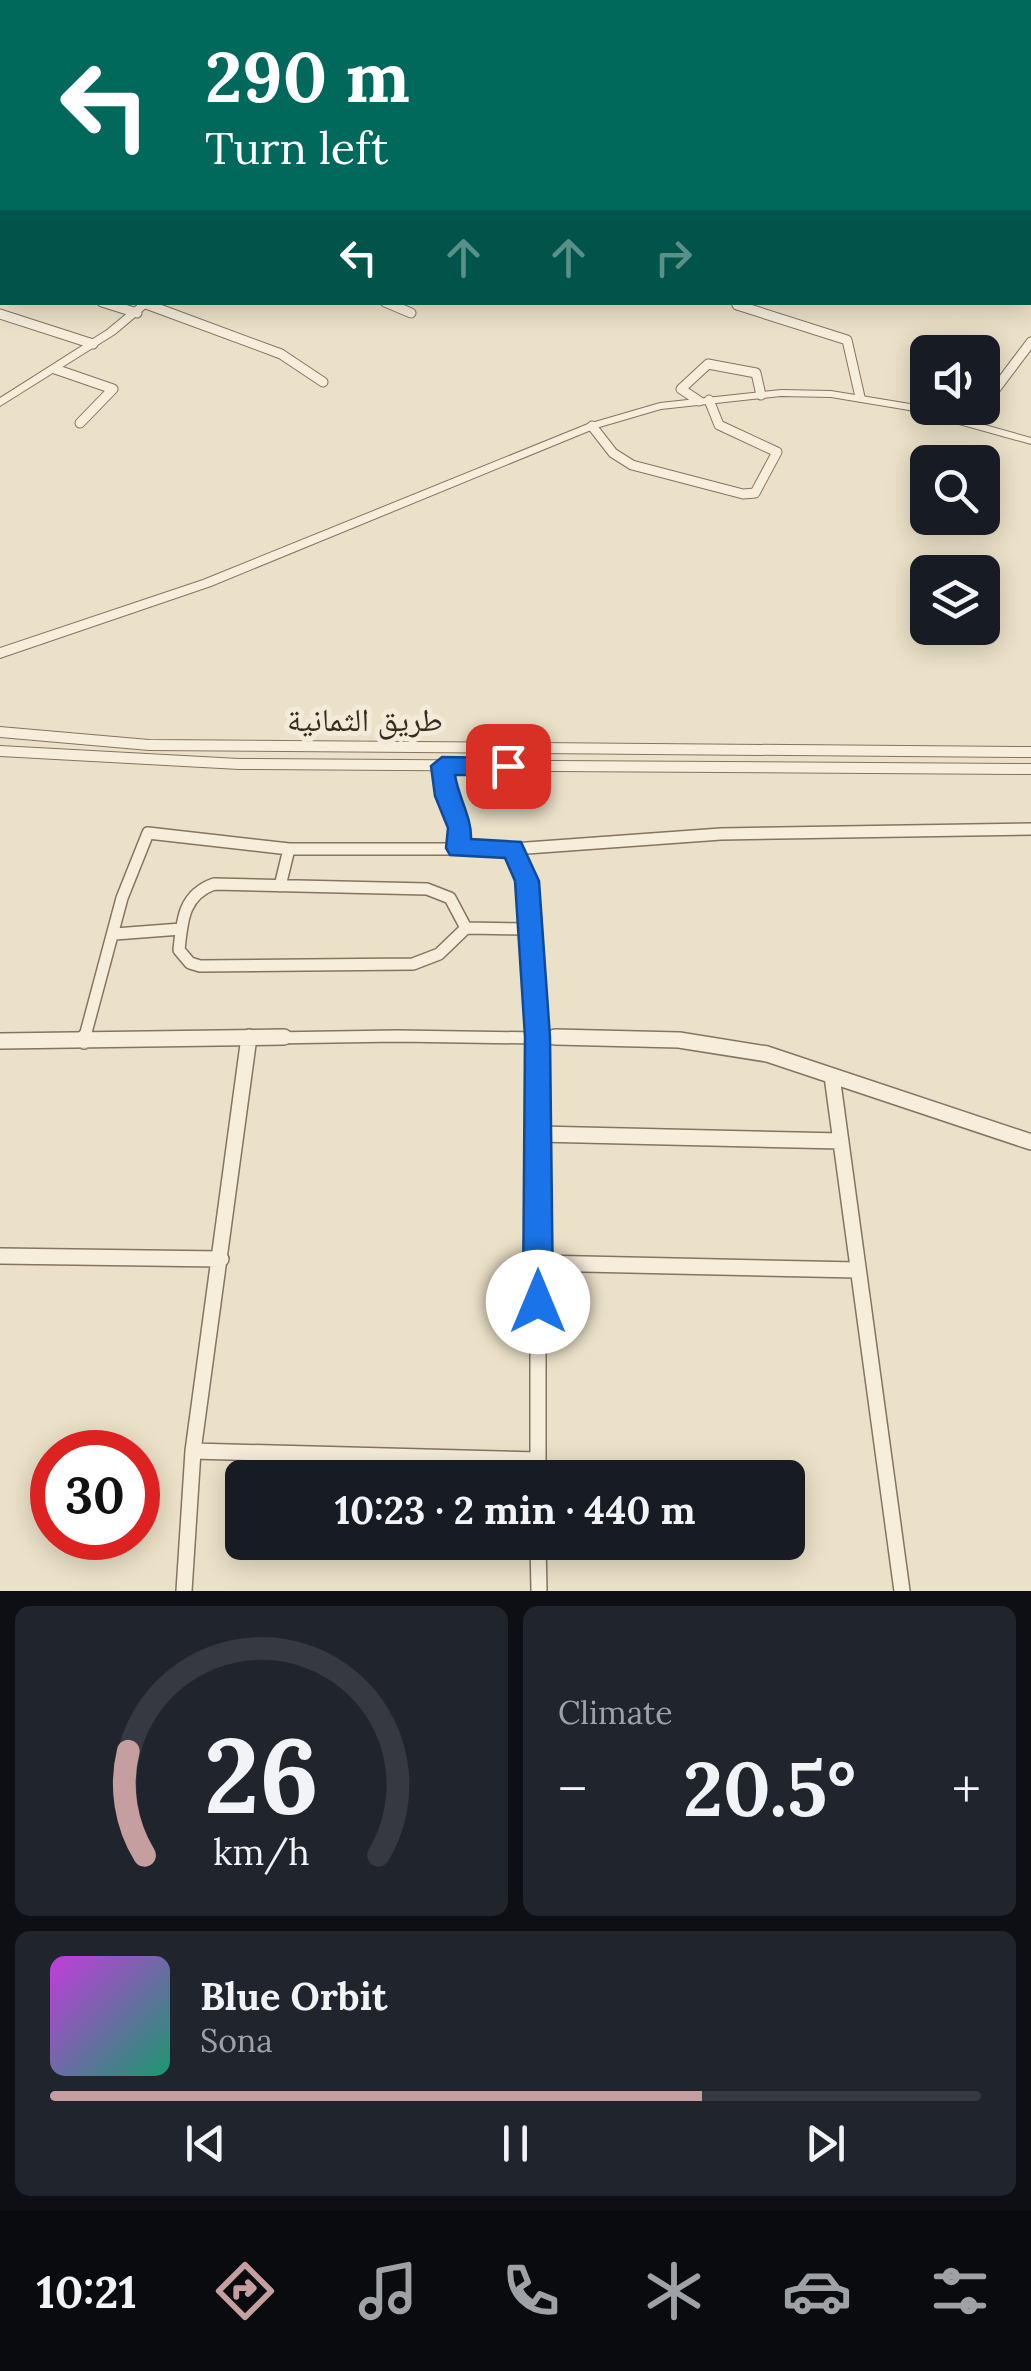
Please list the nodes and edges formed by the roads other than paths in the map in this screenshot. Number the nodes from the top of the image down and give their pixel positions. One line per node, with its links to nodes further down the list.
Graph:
1 (392, 305): 4 (street)
2 (738, 305): 12 (street)
3 (144, 306): 7 (street); 9 (street)
4 (410, 313)
5 (0, 314): 7 (street)
6 (1031, 342): 10 (street)
7 (93, 344): 8 (street)
8 (55, 369): 14 (street); 16 (street)
9 (323, 382)
10 (1000, 383)
11 (761, 395): 12 (street); 13 (street); 13 (street)
12 (860, 397): 15 (street)
13 (704, 400): 18 (street); 18 (street)
14 (1, 402)
15 (910, 408)
16 (80, 424)
17 (983, 425): 19 (street)
18 (592, 426): 20 (street)
19 (1031, 441)
20 (0, 653)
21 (0, 732): 23 (street, طريق الثمانية)
22 (0, 750): 24 (street)
23 (1031, 752)
24 (442, 766): 25 (street); 27 (street)
25 (1031, 769)
26 (1031, 830): 29 (street)
27 (458, 848): 28 (street); 29 (street)
28 (288, 849): 30 (street); 34 (street)
29 (513, 849): 32 (street)
30 (280, 886): 31 (street); 33 (street)
31 (466, 928): 32 (street); 33 (street)
32 (530, 928): 36 (street)
33 (181, 929): 34 (street)
34 (115, 934): 38 (street)
35 (249, 1036): 36 (street); 38 (street); 44 (street)
36 (538, 1037): 39 (street); 40 (street)
37 (0, 1041): 38 (street)
38 (84, 1041)
39 (832, 1076): 41 (street); 42 (street)
40 (538, 1134): 41 (street); 45 (street)
41 (840, 1141): 46 (street)
42 (1031, 1142)
43 (0, 1256): 44 (street)
44 (221, 1259): 47 (street)
45 (538, 1263): 46 (street); 49 (street)
46 (858, 1270): 53 (street)
47 (193, 1450): 48 (street); 51 (street)
48 (375, 1460)
49 (538, 1460)
50 (538, 1560): 52 (street)
51 (184, 1591)
52 (539, 1591)
53 (902, 1591)

